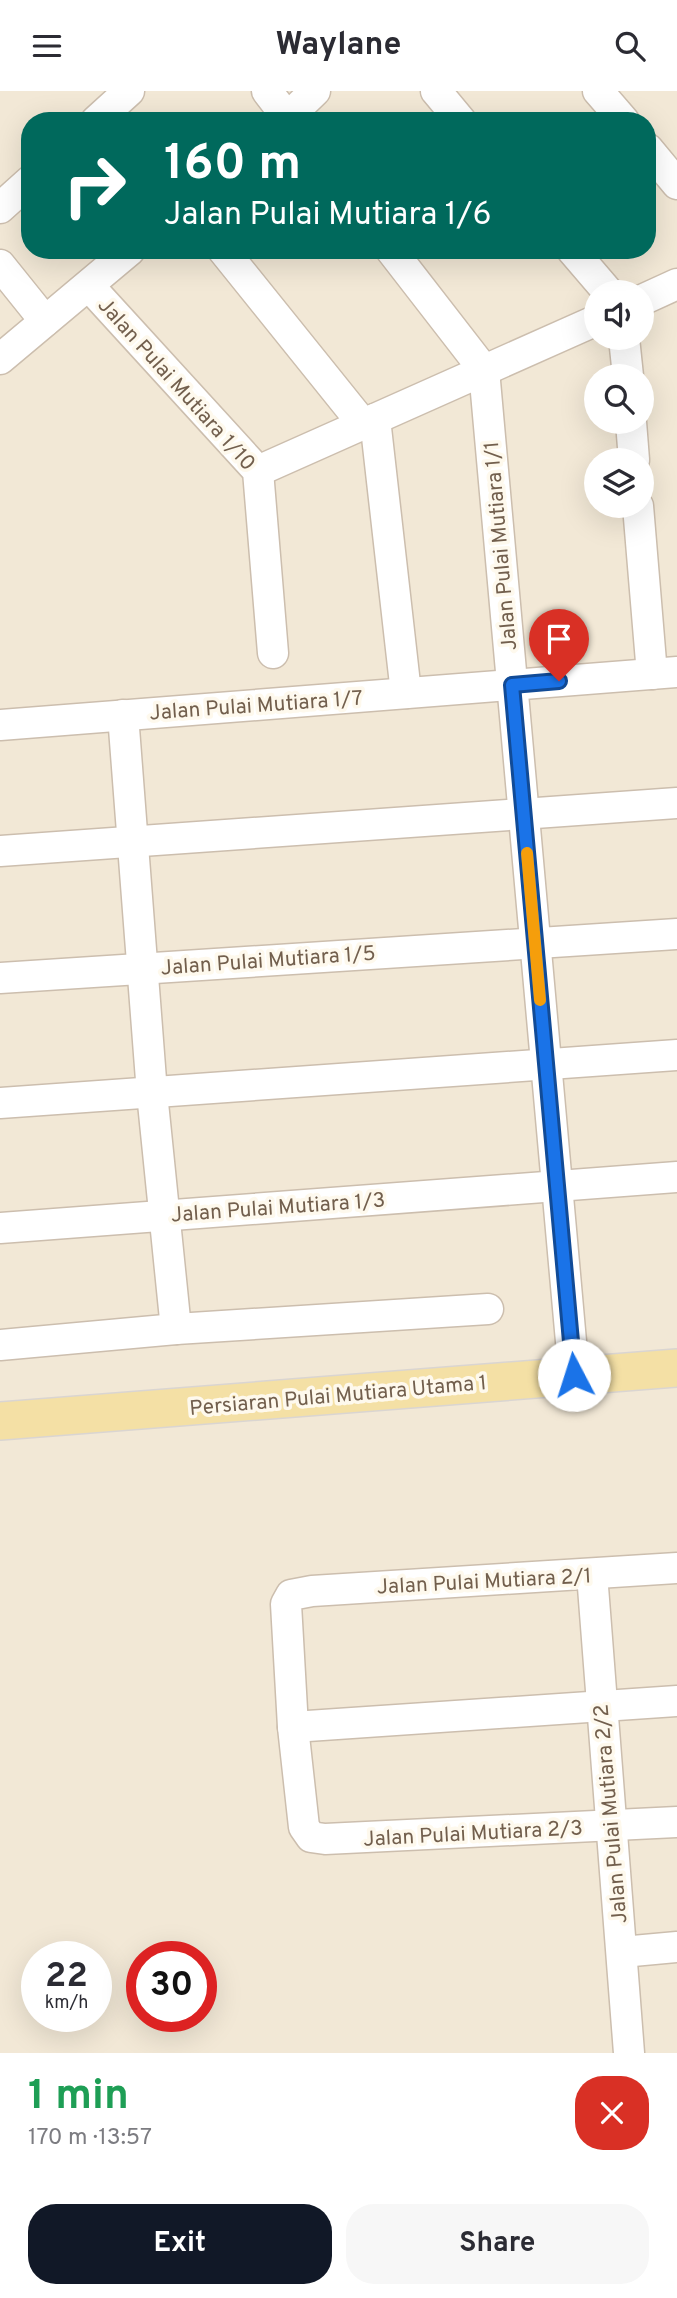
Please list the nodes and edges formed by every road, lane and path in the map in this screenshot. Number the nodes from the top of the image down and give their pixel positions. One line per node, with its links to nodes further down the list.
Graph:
1 (129, 91): 6 (street)
2 (267, 91): 7 (street)
3 (315, 91): 8 (street)
4 (436, 91): 9 (street)
5 (598, 91): 10 (street)
6 (106, 112)
7 (281, 112)
8 (295, 112)
9 (454, 112)
10 (616, 112)
11 (656, 159): 12 (street)
12 (677, 184)
13 (21, 189): 14 (street)
14 (0, 208)
15 (120, 259): 22 (street)
16 (231, 259): 28 (street)
17 (398, 259): 27 (street)
18 (580, 259): 20 (street)
19 (0, 265): 24 (street)
20 (598, 280)
21 (677, 284): 23 (street)
22 (89, 286): 24 (street); 29 (street, Jalan Pulai Mutiara 1/10)
23 (654, 295)
24 (45, 321): 26 (street)
25 (584, 326): 27 (street)
26 (0, 359)
27 (484, 370): 28 (street); 33 (street, Jalan Pulai Mutiara 1/1)
28 (369, 421): 29 (street); 34 (street)
29 (258, 471): 31 (street, Jalan Pulai Mutiara 1/10)
30 (640, 518): 32 (street)
31 (273, 653)
32 (664, 673): 33 (street, Jalan Pulai Mutiara 1/7)
33 (512, 685): 34 (street, Jalan Pulai Mutiara 1/7); 38 (street, Jalan Pulai Mutiara 1/1)
34 (406, 693): 35 (street, Jalan Pulai Mutiara 1/7)
35 (123, 715): 36 (street, Jalan Pulai Mutiara 1/7); 39 (street)
36 (0, 725)
37 (677, 803): 38 (street)
38 (524, 815): 39 (street); 42 (street, Jalan Pulai Mutiara 1/1)
39 (134, 842): 40 (street); 43 (street)
40 (0, 851)
41 (677, 933): 42 (street, Jalan Pulai Mutiara 1/5)
42 (535, 943): 43 (street, Jalan Pulai Mutiara 1/5); 46 (street, Jalan Pulai Mutiara 1/1)
43 (144, 969): 44 (street, Jalan Pulai Mutiara 1/5); 47 (street)
44 (0, 978)
45 (677, 1055): 46 (street)
46 (546, 1065): 47 (street); 50 (street, Jalan Pulai Mutiara 1/1)
47 (152, 1093): 48 (street); 51 (street)
48 (0, 1103)
49 (677, 1177): 50 (street, Jalan Pulai Mutiara 1/3)
50 (557, 1186): 51 (street, Jalan Pulai Mutiara 1/3); 57 (street, Jalan Pulai Mutiara 1/1)
51 (166, 1215): 52 (street, Jalan Pulai Mutiara 1/3); 54 (street)
52 (0, 1228)
53 (488, 1310): 54 (street)
54 (176, 1329): 55 (street)
55 (0, 1345)
56 (677, 1368): 57 (main road, Persiaran Pulai Mutiara Utama 1)
57 (574, 1375): 58 (main road, Persiaran Pulai Mutiara Utama 1)
58 (0, 1421)
59 (677, 1568): 60 (street, Jalan Pulai Mutiara 2/1)
60 (592, 1574): 62 (street, Jalan Pulai Mutiara 2/2); 63 (street, Jalan Pulai Mutiara 2/1)
61 (677, 1701): 62 (street)
62 (601, 1707): 63 (street); 65 (street, Jalan Pulai Mutiara 2/2)
63 (293, 1727): 65 (street, Jalan Pulai Mutiara 2/3)
64 (677, 1822): 65 (street, Jalan Pulai Mutiara 2/3)
65 (612, 1827): 67 (street, Jalan Pulai Mutiara 2/2)
66 (677, 1947): 67 (street)
67 (622, 1952): 68 (street, Jalan Pulai Mutiara 2/2)
68 (629, 2053)

